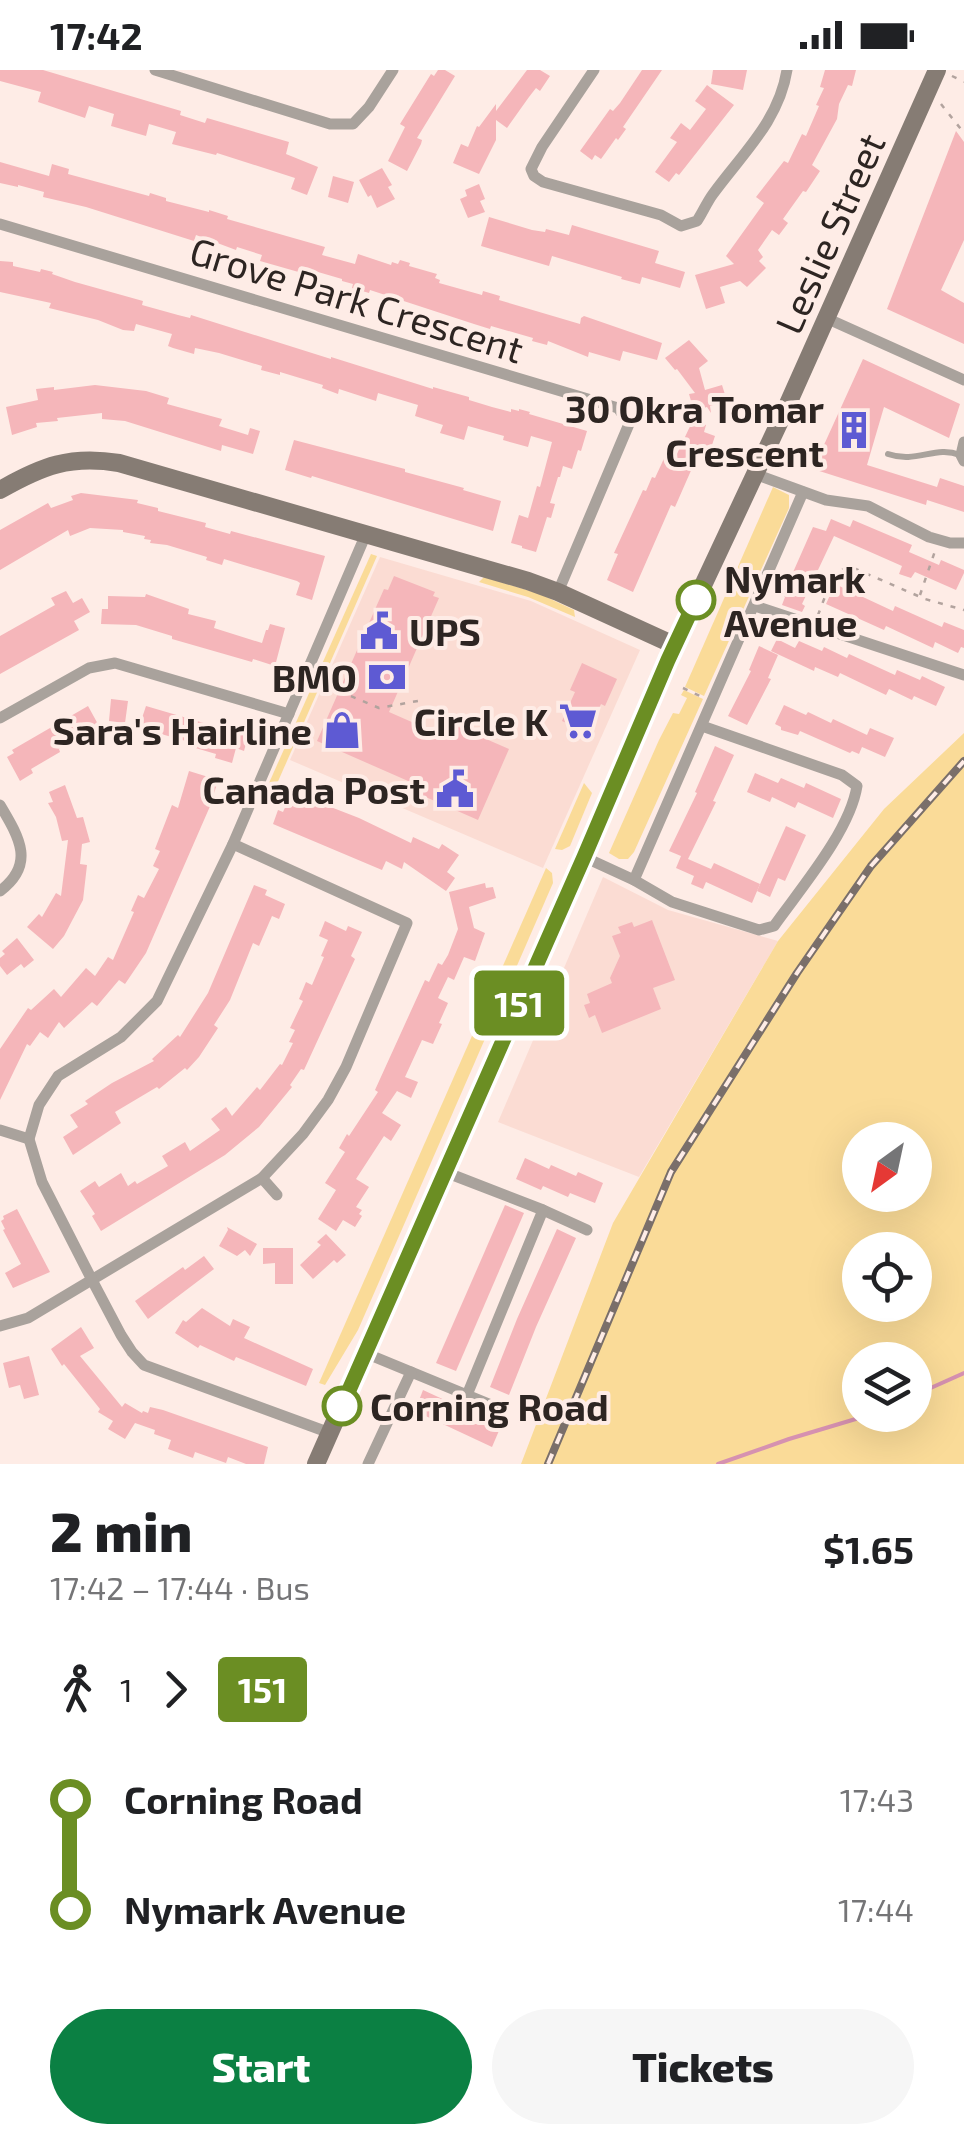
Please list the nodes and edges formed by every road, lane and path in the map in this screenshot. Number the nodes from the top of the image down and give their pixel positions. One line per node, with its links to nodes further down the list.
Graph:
1 (155, 70): 2 (street)
2 (394, 70)
3 (594, 70): 4 (street)
4 (787, 70)
5 (938, 70): 9 (main road, Leslie Street)
6 (940, 104): 7 (path)
7 (964, 133)
8 (0, 224): 19 (street, Grove Park Crescent)
9 (826, 318): 10 (street); 13 (main road, Leslie Street)
10 (964, 380)
11 (963, 453): 12 (lane)
12 (888, 454)
13 (755, 474): 15 (street); 24 (main road, Leslie Street)
14 (0, 490): 16 (main road)
15 (803, 492): 17 (street); 21 (street)
16 (366, 534): 19 (main road); 30 (street)
17 (939, 540): 18 (street); 20 (path)
18 (964, 543)
19 (558, 592): 24 (main road)
20 (920, 597): 22 (path); 23 (path)
21 (754, 606): 23 (street); 29 (street)
22 (964, 610)
23 (814, 625): 25 (street)
24 (674, 645): 35 (main road, Leslie Street)
25 (964, 675)
26 (683, 688): 29 (path)
27 (340, 691): 28 (path)
28 (423, 700)
29 (712, 702): 32 (street)
30 (289, 714): 31 (street); 34 (street)
31 (0, 718)
32 (702, 726): 36 (street); 36 (street)
33 (0, 804): 37 (street)
34 (233, 844): 39 (street); 41 (street)
35 (584, 857): 36 (street); 40 (main road, Leslie Street)
36 (634, 880)
37 (0, 890)
38 (0, 1130): 39 (street)
39 (30, 1139): 45 (street)
40 (445, 1172): 43 (street); 47 (main road, Leslie Street)
41 (262, 1178): 42 (street); 45 (street)
42 (277, 1195)
43 (543, 1210): 44 (street); 49 (street)
44 (587, 1230)
45 (92, 1280): 46 (street); 51 (street)
46 (0, 1326)
47 (365, 1353): 48 (street); 51 (main road, Leslie Street)
48 (411, 1372): 49 (street); 53 (street)
49 (467, 1395): 50 (street)
50 (501, 1408)
51 (330, 1433): 52 (main road, Leslie Street)
52 (316, 1464)
53 (368, 1464)

